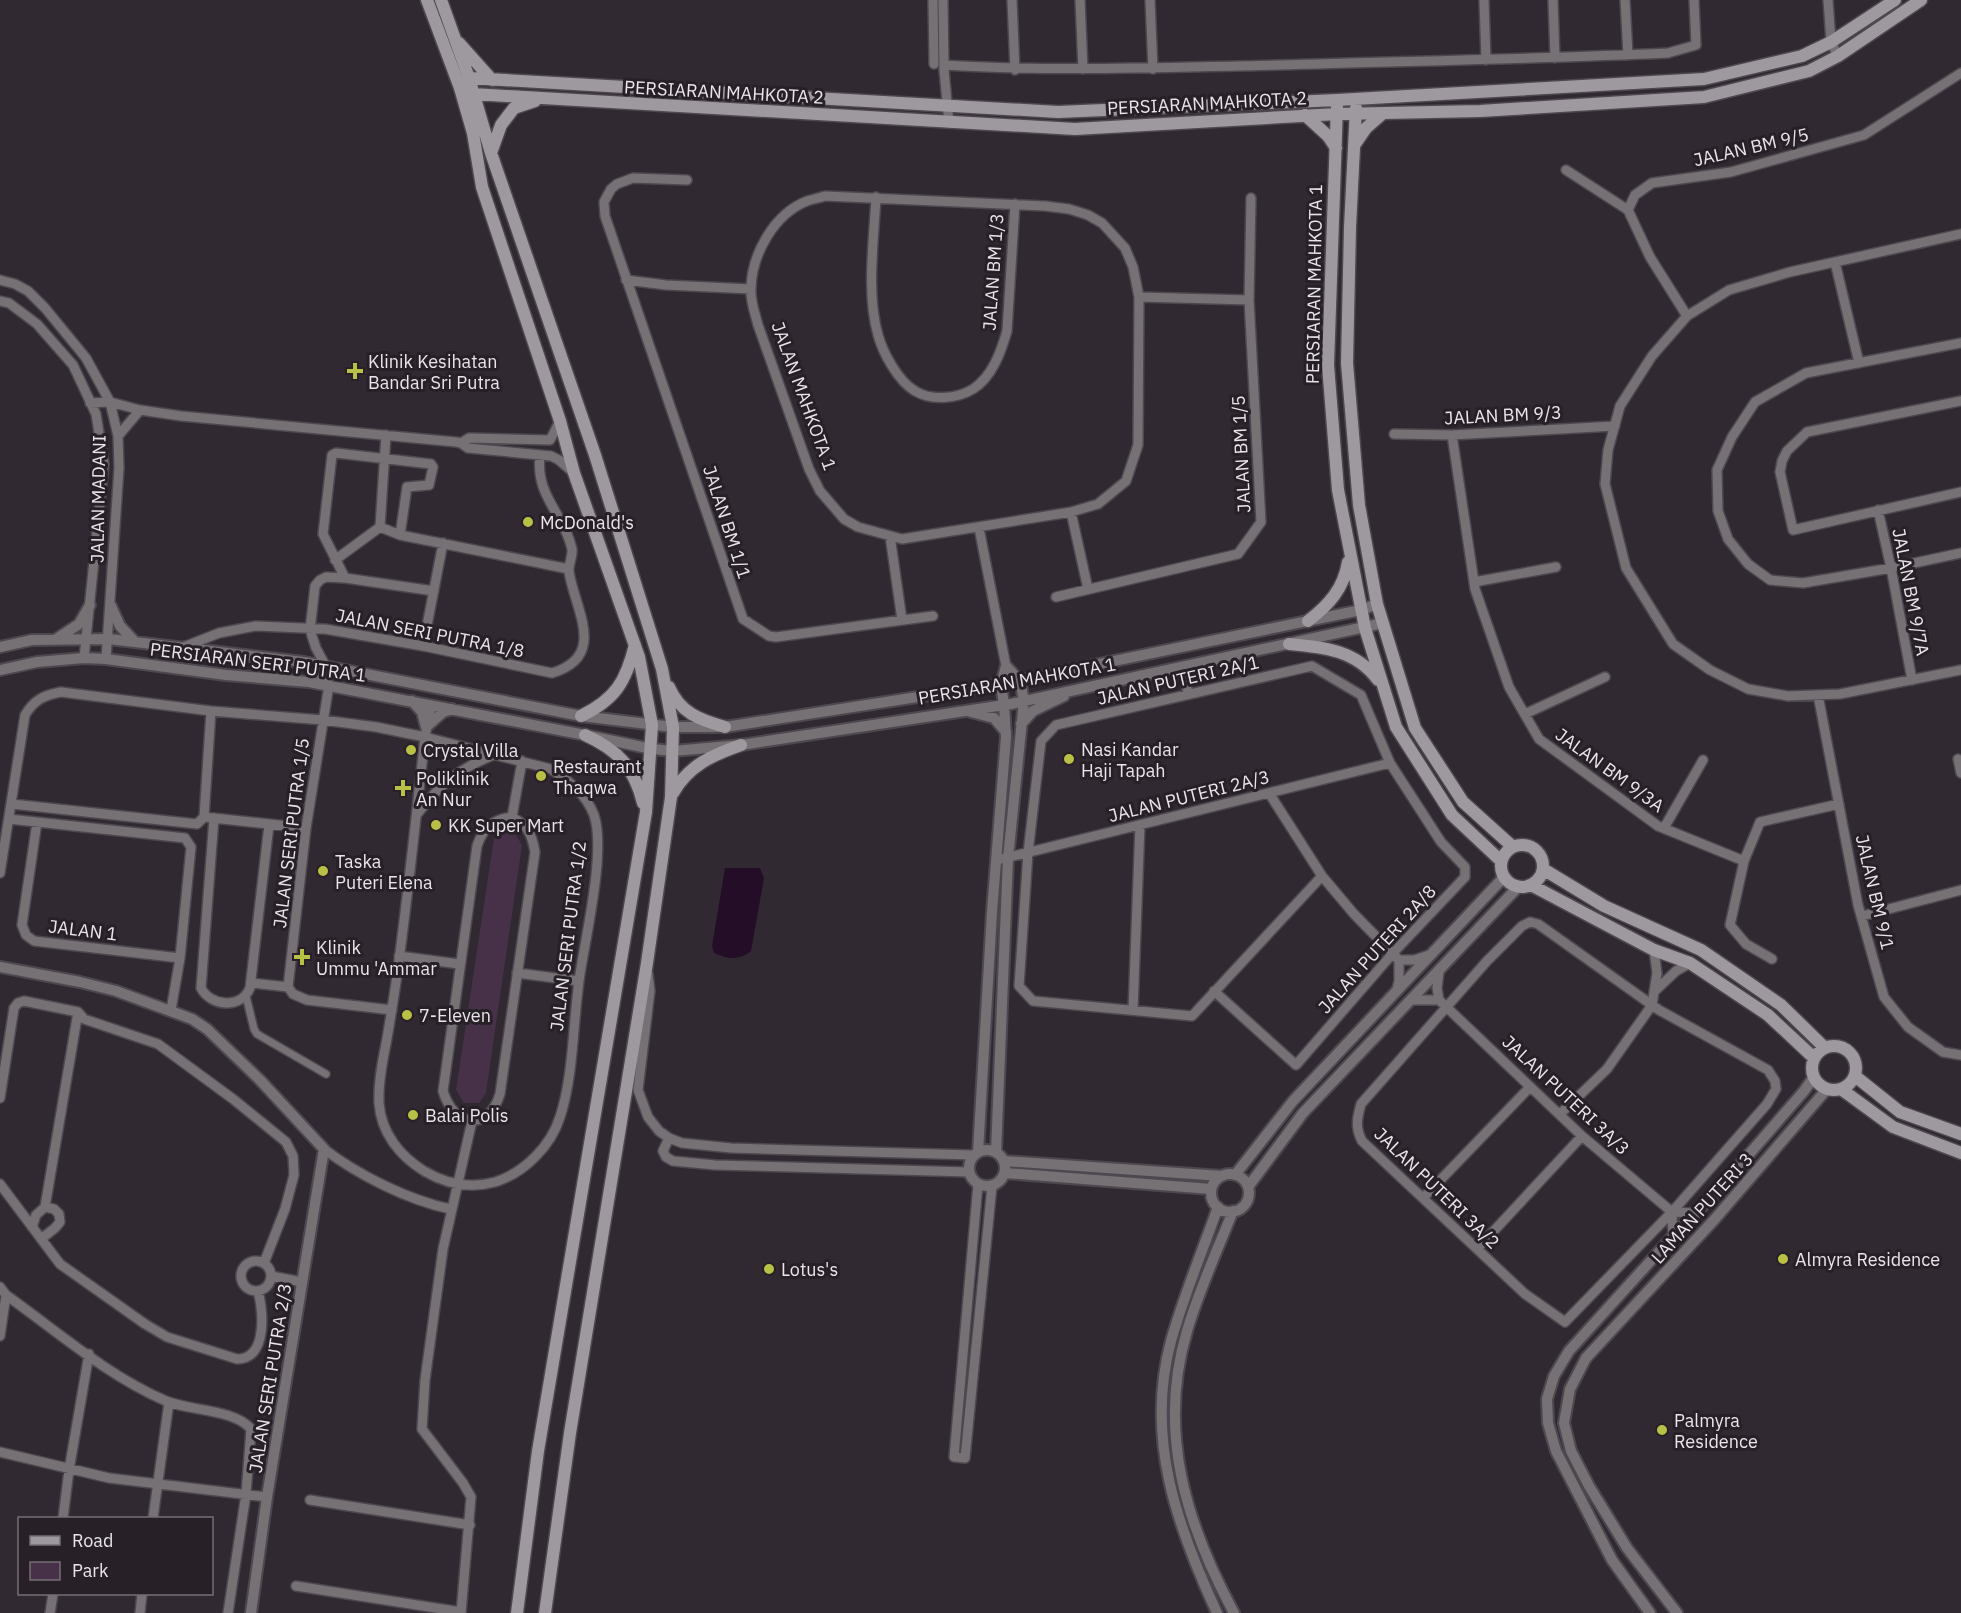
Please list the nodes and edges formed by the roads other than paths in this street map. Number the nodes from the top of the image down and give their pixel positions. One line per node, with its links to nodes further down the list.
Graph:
1 (426, 0): 29 (main road); 43 (main road)
2 (441, 0): 15 (main road)
3 (933, 0): 21 (street)
4 (943, 0): 22 (street)
5 (1012, 0): 23 (street)
6 (1080, 0): 24 (street)
7 (1150, 0): 25 (street)
8 (1484, 0): 20 (street)
9 (1553, 0): 19 (street)
10 (1625, 0): 17 (street)
11 (1694, 0): 17 (street)
12 (1828, 0): 16 (street)
13 (1894, 0): 16 (main road, PERSIARAN MAHKOTA 2)
14 (1921, 0): 18 (main road, PERSIARAN MAHKOTA 2)
15 (455, 39): 27 (main road); 28 (main road)
16 (1831, 42): 18 (street); 31 (main road, PERSIARAN MAHKOTA 2)
17 (1628, 55): 19 (street)
18 (1838, 56): 36 (main road, PERSIARAN MAHKOTA 2)
19 (1555, 58): 20 (street)
20 (1486, 60): 25 (street)
21 (934, 64)
22 (944, 65): 23 (street); 34 (street)
23 (1014, 69): 24 (street)
24 (1083, 69): 25 (street)
25 (1153, 69)
26 (1961, 73): 49 (street, JALAN BM 9/5)
27 (469, 78): 28 (main road, PERSIARAN MAHKOTA 2); 29 (main road); 30 (main road)
28 (492, 80): 34 (main road, PERSIARAN MAHKOTA 2)
29 (460, 88): 30 (main road); 43 (main road)
30 (473, 94): 32 (main road, PERSIARAN MAHKOTA 2); 42 (main road)
31 (1355, 98): 33 (main road, PERSIARAN MAHKOTA 2); 38 (main road, PERSIARAN MAHKOTA 1)
32 (541, 99): 39 (main road, PERSIARAN MAHKOTA 2); 42 (main road)
33 (1337, 100): 34 (main road, PERSIARAN MAHKOTA 2); 35 (main road, PERSIARAN MAHKOTA 1)
34 (949, 106): 39 (street)
35 (1337, 114): 37 (main road, PERSIARAN MAHKOTA 2); 38 (main road, PERSIARAN MAHKOTA 2); 41 (main road, PERSIARAN MAHKOTA 1)
36 (1382, 114): 38 (main road, PERSIARAN MAHKOTA 2); 40 (main road)
37 (1305, 115): 39 (main road, PERSIARAN MAHKOTA 2); 41 (main road)
38 (1356, 115): 40 (main road, PERSIARAN MAHKOTA 1)
39 (949, 123)
40 (1355, 144): 94 (main road, PERSIARAN MAHKOTA 1)
41 (1336, 148): 83 (main road, PERSIARAN MAHKOTA 1)
42 (490, 153): 119 (main road)
43 (477, 164): 65 (main road)
44 (1566, 170): 49 (street)
45 (687, 180): 53 (street, JALAN BM 1/1)
46 (876, 197): 48 (street, JALAN MAHKOTA 1); 48 (street, JALAN BM 1/3); 54 (street, JALAN MAHKOTA 1)
47 (1251, 198): 56 (street, JALAN BM 1/5)
48 (1015, 204): 55 (street, JALAN MAHKOTA 1)
49 (1628, 210): 58 (street)
50 (1961, 234): 51 (street)
51 (1835, 262): 58 (street); 60 (street)
52 (0, 280): 62 (street, JALAN MADANI)
53 (626, 280): 54 (street); 99 (street, JALAN BM 1/1)
54 (751, 289): 81 (street, JALAN MAHKOTA 1)
55 (1139, 297): 56 (street); 77 (street, JALAN MAHKOTA 1)
56 (1249, 300): 91 (street, JALAN BM 1/5)
57 (0, 301): 63 (street, JALAN MADANI)
58 (1686, 316): 66 (street)
59 (1961, 343): 60 (street)
60 (1859, 363): 87 (street)
61 (1961, 401): 76 (street)
62 (110, 402): 63 (street); 64 (street); 70 (street, JALAN MADANI)
63 (90, 403): 95 (street, JALAN MADANI)
64 (140, 410): 68 (street); 70 (street)
65 (560, 421): 71 (street); 74 (main road)
66 (1615, 426): 69 (street, JALAN BM 9/3); 134 (street)
67 (1394, 434): 69 (street, JALAN BM 9/3)
68 (386, 435): 71 (street); 73 (street)
69 (1452, 435): 90 (street, JALAN BM 9/3A)
70 (118, 436): 96 (street, JALAN MADANI)
71 (459, 443): 72 (street)
72 (540, 455): 74 (street); 88 (street, JALAN SERI PUTRA 1/8)
73 (384, 457): 78 (street); 80 (street); 85 (street)
74 (574, 473): 109 (main road)
75 (1961, 492): 76 (street)
76 (1878, 510): 87 (street, JALAN BM 9/7A)
77 (1071, 512): 79 (street, JALAN MAHKOTA 1); 91 (street)
78 (380, 527): 80 (street); 85 (street)
79 (979, 528): 81 (street, JALAN MAHKOTA 1); 118 (street)
80 (400, 535): 82 (street)
81 (890, 536): 99 (street)
82 (442, 543): 88 (street); 92 (street)
83 (1350, 552): 97 (main road, PERSIARAN MAHKOTA 1); 100 (main road)
84 (1961, 553): 87 (street)
85 (334, 560): 89 (street)
86 (1556, 567): 90 (street)
87 (1891, 568): 125 (street, JALAN BM 9/7A)
88 (568, 569): 110 (street, JALAN SERI PUTRA 1/8)
89 (345, 578): 92 (street); 103 (street)
90 (1474, 582): 143 (street, JALAN BM 9/3A)
91 (1088, 589): 93 (street, JALAN BM 1/5)
92 (434, 591): 110 (street)
93 (1056, 597)
94 (1377, 604): 97 (street, PERSIARAN MAHKOTA 1); 101 (main road, PERSIARAN MAHKOTA 1)
95 (90, 605): 104 (street, JALAN MADANI); 105 (street)
96 (111, 606): 106 (street, JALAN MADANI); 107 (street)
97 (1361, 610): 100 (street, PERSIARAN MAHKOTA 1); 102 (main road, PERSIARAN MAHKOTA 1)
98 (933, 616): 99 (street, JALAN BM 1/1)
99 (902, 620)
100 (1308, 621): 126 (street, PERSIARAN MAHKOTA 1)
101 (1383, 623): 102 (street, PERSIARAN MAHKOTA 1); 176 (main road, PERSIARAN MAHKOTA 1)
102 (1365, 628): 108 (street, PERSIARAN MAHKOTA 1); 130 (main road, PERSIARAN MAHKOTA 1)
103 (310, 630): 110 (street, JALAN SERI PUTRA 1/8); 112 (street, JALAN SERI PUTRA 1/8); 117 (street)
104 (87, 638): 105 (street, PERSIARAN SERI PUTRA 1); 106 (street, PERSIARAN SERI PUTRA 1); 113 (street, JALAN MADANI)
105 (55, 639): 111 (street, PERSIARAN SERI PUTRA 1)
106 (108, 639): 107 (street, PERSIARAN SERI PUTRA 1); 114 (street, JALAN MADANI)
107 (135, 642): 112 (street, PERSIARAN SERI PUTRA 1)
108 (1289, 644): 116 (street, PERSIARAN MAHKOTA 1); 130 (main road)
109 (635, 645): 144 (main road); 147 (main road)
110 (423, 646)
111 (0, 647)
112 (181, 648): 115 (street, PERSIARAN SERI PUTRA 1)
113 (84, 658): 114 (street, PERSIARAN SERI PUTRA 1); 120 (street, PERSIARAN SERI PUTRA 1)
114 (106, 659): 127 (street, PERSIARAN SERI PUTRA 1)
115 (304, 662): 117 (street, PERSIARAN SERI PUTRA 1); 129 (street)
116 (1206, 662): 121 (street, PERSIARAN MAHKOTA 1); 124 (street)
117 (325, 665): 131 (street, PERSIARAN SERI PUTRA 1)
118 (1006, 666): 126 (street); 128 (street)
119 (662, 669): 148 (main road); 149 (main road)
120 (0, 670)
121 (1170, 670): 124 (street); 132 (street, PERSIARAN MAHKOTA 1)
122 (1961, 670): 125 (street)
123 (1605, 677): 143 (street)
124 (1185, 678): 133 (street)
125 (1912, 680): 134 (street)
126 (1020, 681): 128 (street, PERSIARAN MAHKOTA 1); 136 (street)
127 (309, 682): 129 (street, PERSIARAN SERI PUTRA 1); 137 (street)
128 (1001, 684): 139 (street); 149 (street, PERSIARAN MAHKOTA 1)
129 (329, 685): 135 (street, PERSIARAN SERI PUTRA 1); 137 (street, JALAN SERI PUTRA 1/5)
130 (1384, 688): 179 (main road, PERSIARAN MAHKOTA 1)
131 (453, 689): 138 (street); 144 (street, PERSIARAN SERI PUTRA 1)
132 (1078, 689): 136 (street, PERSIARAN MAHKOTA 1); 146 (street)
133 (1188, 694): 160 (street, JALAN PUTERI 2A/1); 177 (street, JALAN PUTERI 2A/1)
134 (1818, 695): 165 (street, JALAN BM 9/1)
135 (412, 701): 138 (street, PERSIARAN SERI PUTRA 1); 150 (street)
136 (1024, 701): 139 (street, PERSIARAN MAHKOTA 1); 146 (street)
137 (326, 704): 145 (street, JALAN SERI PUTRA 1/5)
138 (431, 705): 140 (street, PERSIARAN SERI PUTRA 1); 150 (street)
139 (1004, 705): 142 (street, PERSIARAN MAHKOTA 1); 151 (street)
140 (452, 709): 150 (street); 152 (street, PERSIARAN SERI PUTRA 1)
141 (211, 711): 145 (street, JALAN SERI PUTRA 1/2); 164 (street, JALAN SERI PUTRA 1/2); 169 (street)
142 (963, 711): 151 (street); 153 (street, PERSIARAN MAHKOTA 1)
143 (1525, 714): 175 (street, JALAN BM 9/3A)
144 (581, 716): 147 (street, PERSIARAN SERI PUTRA 1)
145 (323, 720): 150 (street, JALAN SERI PUTRA 1/2); 174 (street, JALAN SERI PUTRA 1/5)
146 (1021, 724): 178 (street)
147 (652, 725): 148 (street, PERSIARAN MAHKOTA 1); 154 (main road)
148 (673, 727): 149 (street, PERSIARAN MAHKOTA 1); 155 (main road)
149 (725, 727)
150 (426, 732): 156 (street, JALAN SERI PUTRA 1/2); 167 (street)
151 (1006, 732): 178 (street)
152 (585, 735): 154 (street, PERSIARAN SERI PUTRA 1); 166 (main road)
153 (741, 745): 155 (street, PERSIARAN MAHKOTA 1); 163 (main road)
154 (652, 749): 155 (street, PERSIARAN MAHKOTA 1); 166 (main road)
155 (673, 751): 163 (main road)
156 (496, 754): 158 (street, JALAN SERI PUTRA 1/2); 167 (street)
157 (1958, 759): 161 (street)
158 (522, 760): 168 (street); 201 (street, JALAN SERI PUTRA 1/2)
159 (1703, 760): 175 (street)
160 (1390, 763): 162 (street, JALAN PUTERI 2A/3); 192 (street, JALAN PUTERI 2A/8)
161 (1961, 773)
162 (1269, 793): 173 (street, JALAN PUTERI 2A/3); 183 (street)
163 (671, 797): 195 (main road)
164 (12, 804): 169 (street); 170 (street, JALAN SERI PUTRA 1/2)
165 (1839, 804): 180 (street); 188 (street, JALAN BM 9/1)
166 (646, 813): 281 (main road)
167 (416, 815): 190 (street)
168 (512, 817): 197 (street); 200 (street)
169 (209, 818): 172 (street); 207 (street)
170 (9, 819): 171 (street); 182 (street, JALAN SERI PUTRA 1/2)
171 (37, 822): 193 (street); 193 (street, JALAN 1)
172 (269, 825): 174 (street); 202 (street)
173 (1140, 825): 177 (street, JALAN PUTERI 2A/3); 213 (street)
174 (306, 828): 203 (street, JALAN SERI PUTRA 1/5)
175 (1664, 828): 180 (street, JALAN BM 9/3A)
176 (1513, 847): 179 (main road); 181 (main road, PERSIARAN MAHKOTA 1)
177 (1028, 853): 178 (street, JALAN PUTERI 2A/3); 213 (street, JALAN PUTERI 2A/1)
178 (1002, 859): 231 (street); 233 (street)
179 (1501, 861): 184 (main road)
180 (1744, 861): 194 (street)
181 (1543, 869): 185 (main road); 215 (main road, PERSIARAN MAHKOTA 1)
182 (0, 873)
183 (1322, 876): 192 (street); 206 (street)
184 (1504, 878): 186 (main road); 191 (street)
185 (1531, 885): 186 (main road); 189 (main road)
186 (1518, 887): 199 (street)
187 (1961, 890): 188 (street)
188 (1862, 916): 216 (street, JALAN BM 9/1)
189 (1654, 950): 196 (main road); 205 (street)
190 (399, 956): 197 (street); 212 (street)
191 (1430, 956): 192 (street); 204 (street)
192 (1396, 957): 204 (street); 206 (street, JALAN PUTERI 2A/8)
193 (180, 958): 211 (street)
194 (1772, 959)
195 (647, 963): 229 (street); 282 (main road)
196 (1690, 963): 205 (street); 217 (main road)
197 (459, 964): 226 (street)
198 (0, 967): 211 (street)
199 (1438, 972): 208 (street); 209 (street)
200 (517, 973): 201 (street); 226 (street)
201 (579, 981): 241 (street, JALAN SERI PUTRA 1/2)
202 (251, 983): 203 (street); 207 (street)
203 (288, 987): 212 (street)
204 (1397, 989): 237 (street)
205 (1656, 990): 210 (street)
206 (1214, 991): 213 (street, JALAN PUTERI 2A/1)
207 (246, 996): 218 (street)
208 (1412, 1000): 209 (street); 243 (street)
209 (1443, 1003): 210 (street); 221 (street, JALAN PUTERI 3A/3); 245 (street, JALAN PUTERI 3A/2)
210 (1652, 1005): 225 (street); 250 (street)
211 (171, 1010): 230 (street)
212 (392, 1010): 241 (street)
213 (1133, 1010)
214 (78, 1012): 224 (street); 246 (street); 256 (street)
215 (1824, 1047): 217 (main road); 219 (main road, PERSIARAN MAHKOTA 1)
216 (1961, 1055)
217 (1814, 1059): 220 (main road)
218 (326, 1074)
219 (1855, 1076): 223 (main road); 227 (main road)
220 (1814, 1077): 222 (main road); 251 (street)
221 (1530, 1088): 225 (street, JALAN PUTERI 3A/3); 245 (street)
222 (1827, 1089): 223 (main road); 286 (street, LAMAN PUTERI 3)
223 (1841, 1089): 232 (main road)
224 (0, 1098)
225 (1560, 1114): 228 (street, JALAN PUTERI 3A/3)
226 (472, 1121): 241 (street)
227 (1961, 1134)
228 (1582, 1136): 250 (street, JALAN PUTERI 3A/3); 255 (street)
229 (669, 1138): 233 (street); 235 (street)
230 (324, 1149): 248 (street); 258 (street, JALAN SERI PUTRA 2/3)
231 (996, 1152): 233 (street); 234 (street)
232 (1961, 1153)
233 (976, 1154): 235 (street)
234 (1004, 1161): 236 (street); 238 (street)
235 (969, 1172): 240 (street)
236 (1005, 1173): 242 (street); 244 (street)
237 (1235, 1175): 238 (street); 243 (street)
238 (1222, 1176): 244 (street)
239 (0, 1184): 252 (street)
240 (978, 1184): 242 (street); 242 (street)
241 (457, 1185): 248 (street)
242 (992, 1186)
243 (1248, 1188): 249 (street)
244 (1211, 1189): 247 (street)
245 (1424, 1197): 255 (street, JALAN PUTERI 3A/2)
246 (45, 1207): 252 (street); 254 (street)
247 (1218, 1208): 249 (street); 283 (street)
248 (450, 1209): 272 (street)
249 (1233, 1211): 284 (street)
250 (1672, 1212): 251 (street); 253 (street); 255 (street, JALAN PUTERI 3A/2)
251 (1695, 1213): 253 (street)
252 (32, 1227): 254 (street)
253 (1673, 1236): 285 (street)
254 (41, 1239): 260 (street)
255 (1477, 1249)
256 (264, 1263): 257 (street); 260 (street)
257 (271, 1276): 258 (street); 260 (street)
258 (302, 1282): 268 (street, JALAN SERI PUTRA 2/3)
259 (3, 1291): 261 (street); 262 (street)
260 (258, 1291)
261 (0, 1336)
262 (89, 1354): 263 (street); 265 (street)
263 (169, 1402): 266 (street); 267 (street)
264 (0, 1452): 265 (street)
265 (69, 1470): 266 (street); 270 (street)
266 (158, 1484): 267 (street); 271 (street)
267 (246, 1494): 268 (street); 279 (street)
268 (267, 1497): 280 (street, JALAN SERI PUTRA 2/3)
269 (310, 1500): 272 (street)
270 (63, 1517)
271 (153, 1517)
272 (470, 1526): 276 (street)
273 (296, 1586): 276 (street)
274 (53, 1595): 277 (street)
275 (142, 1595): 278 (street)
276 (461, 1612)
277 (50, 1613)
278 (140, 1613)
279 (228, 1613)
280 (251, 1613)
281 (517, 1613)
282 (545, 1613)
283 (1217, 1613)
284 (1234, 1613)
285 (1650, 1613)
286 (1677, 1613)

